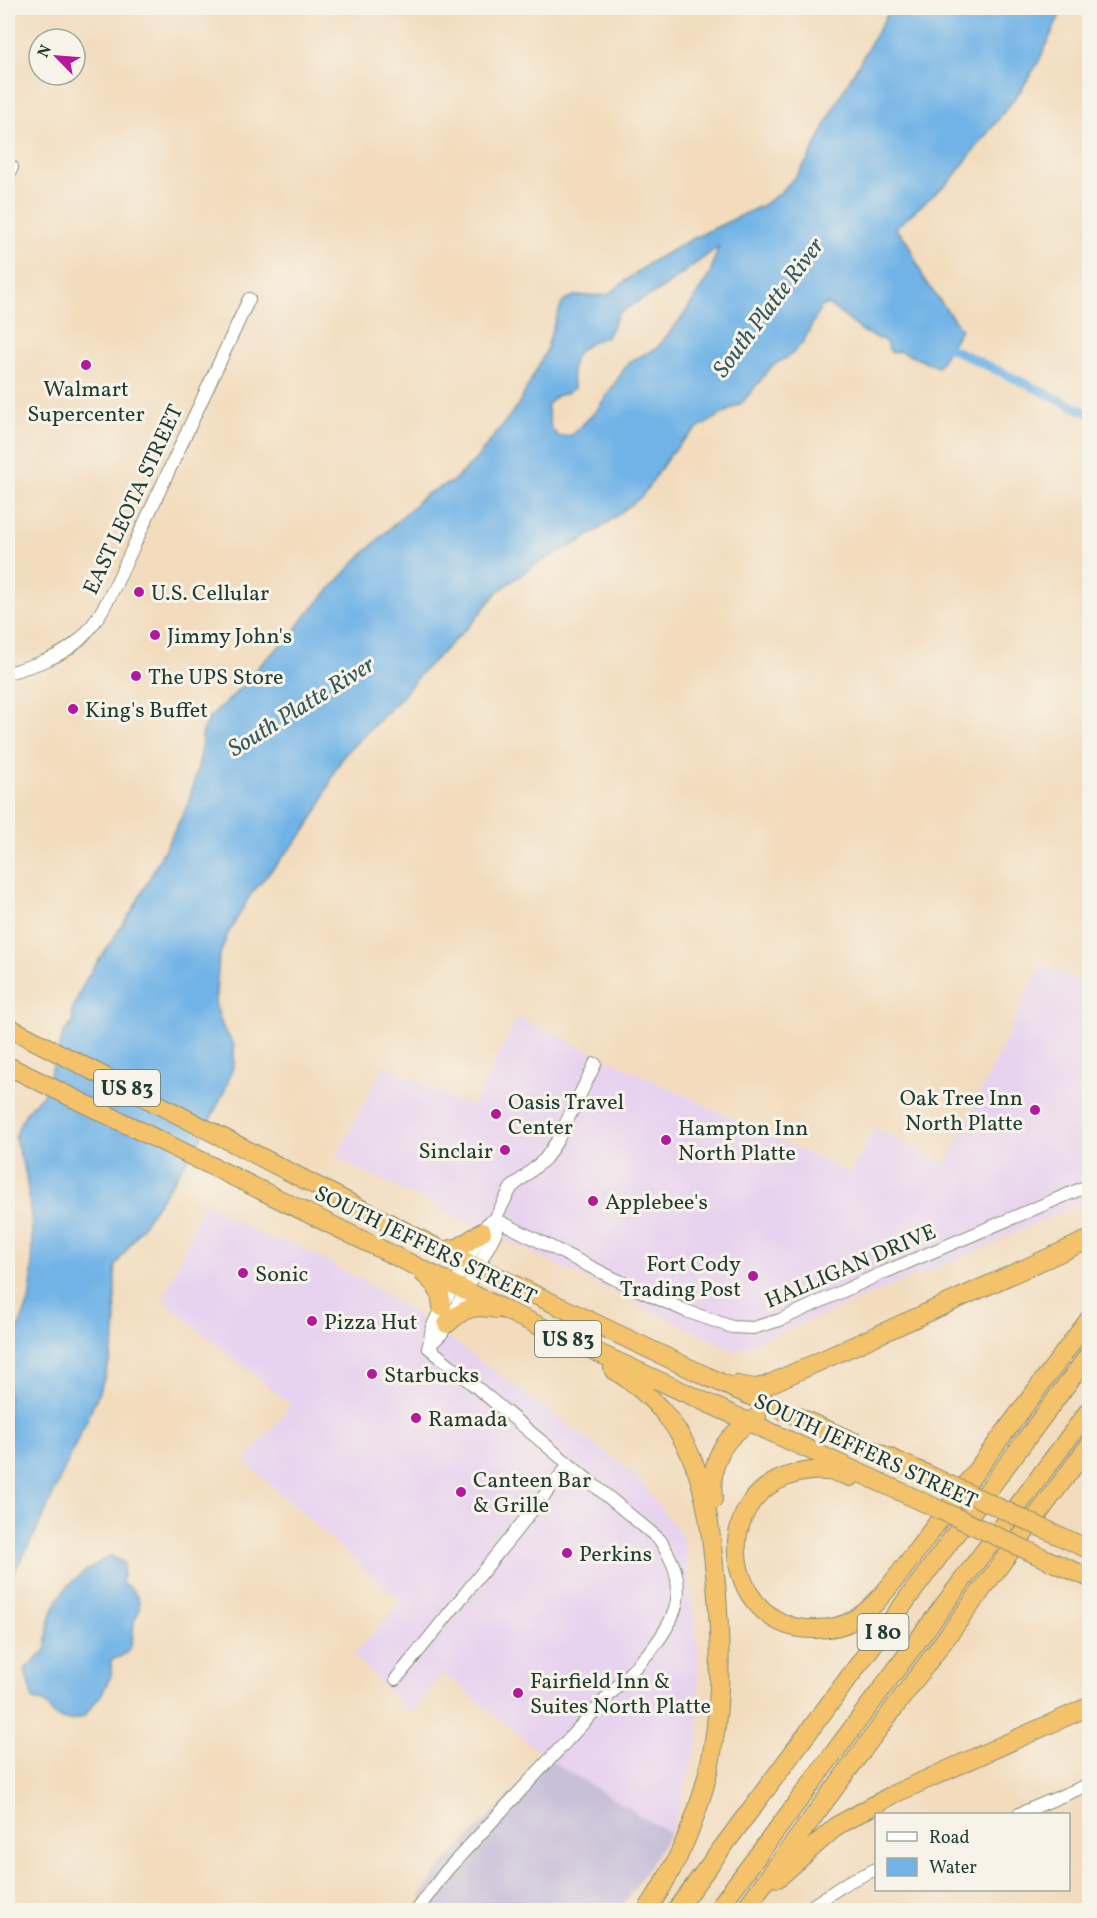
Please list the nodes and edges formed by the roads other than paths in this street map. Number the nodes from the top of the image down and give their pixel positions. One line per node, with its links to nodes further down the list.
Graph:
1 (8, 165): 2 (street)
2 (8, 177)
3 (249, 299): 4 (street, EAST LEOTA STREET)
4 (8, 673)
5 (8, 1027): 12 (highway, SOUTH JEFFERS STREET / US 83)
6 (595, 1064): 9 (street)
7 (13, 1068): 13 (highway, SOUTH JEFFERS STREET / US 83)
8 (1089, 1185): 9 (street, HALLIGAN DRIVE)
9 (495, 1219): 10 (street); 14 (street)
10 (482, 1232): 12 (highway); 14 (street)
11 (1089, 1239): 22 (highway)
12 (443, 1251): 14 (highway, SOUTH JEFFERS STREET / US 83)
13 (411, 1263): 15 (highway, SOUTH JEFFERS STREET / US 83); 17 (highway)
14 (472, 1265): 15 (street); 22 (highway, SOUTH JEFFERS STREET / US 83)
15 (459, 1286): 16 (highway, SOUTH JEFFERS STREET / US 83); 17 (street); 17 (street)
16 (507, 1311): 17 (highway); 19 (highway, SOUTH JEFFERS STREET / US 83)
17 (445, 1315): 20 (street); 20 (street)
18 (1089, 1318): 28 (highway)
19 (575, 1342): 24 (highway, SOUTH JEFFERS STREET / US 83); 31 (highway)
20 (429, 1347): 27 (street)
21 (1089, 1353): 40 (highway, I 80)
22 (706, 1376): 26 (highway, SOUTH JEFFERS STREET / US 83)
23 (1089, 1409): 41 (highway, I 80)
24 (749, 1422): 26 (highway); 28 (highway, SOUTH JEFFERS STREET / US 83); 31 (highway)
25 (1089, 1444): 42 (highway)
26 (861, 1446): 29 (highway, SOUTH JEFFERS STREET / US 83, bridge)
27 (569, 1465): 32 (street); 38 (street)
28 (923, 1502): 30 (highway, SOUTH JEFFERS STREET / US 83, bridge)
29 (1089, 1548)
30 (1089, 1578)
31 (718, 1609): 39 (highway)
32 (396, 1679)
33 (1089, 1706): 42 (highway)
34 (1089, 1784): 35 (street)
35 (1024, 1813)
36 (875, 1869): 37 (street)
37 (813, 1908)
38 (417, 1911)
39 (647, 1911)
40 (676, 1911)
41 (717, 1911)
42 (746, 1911)

